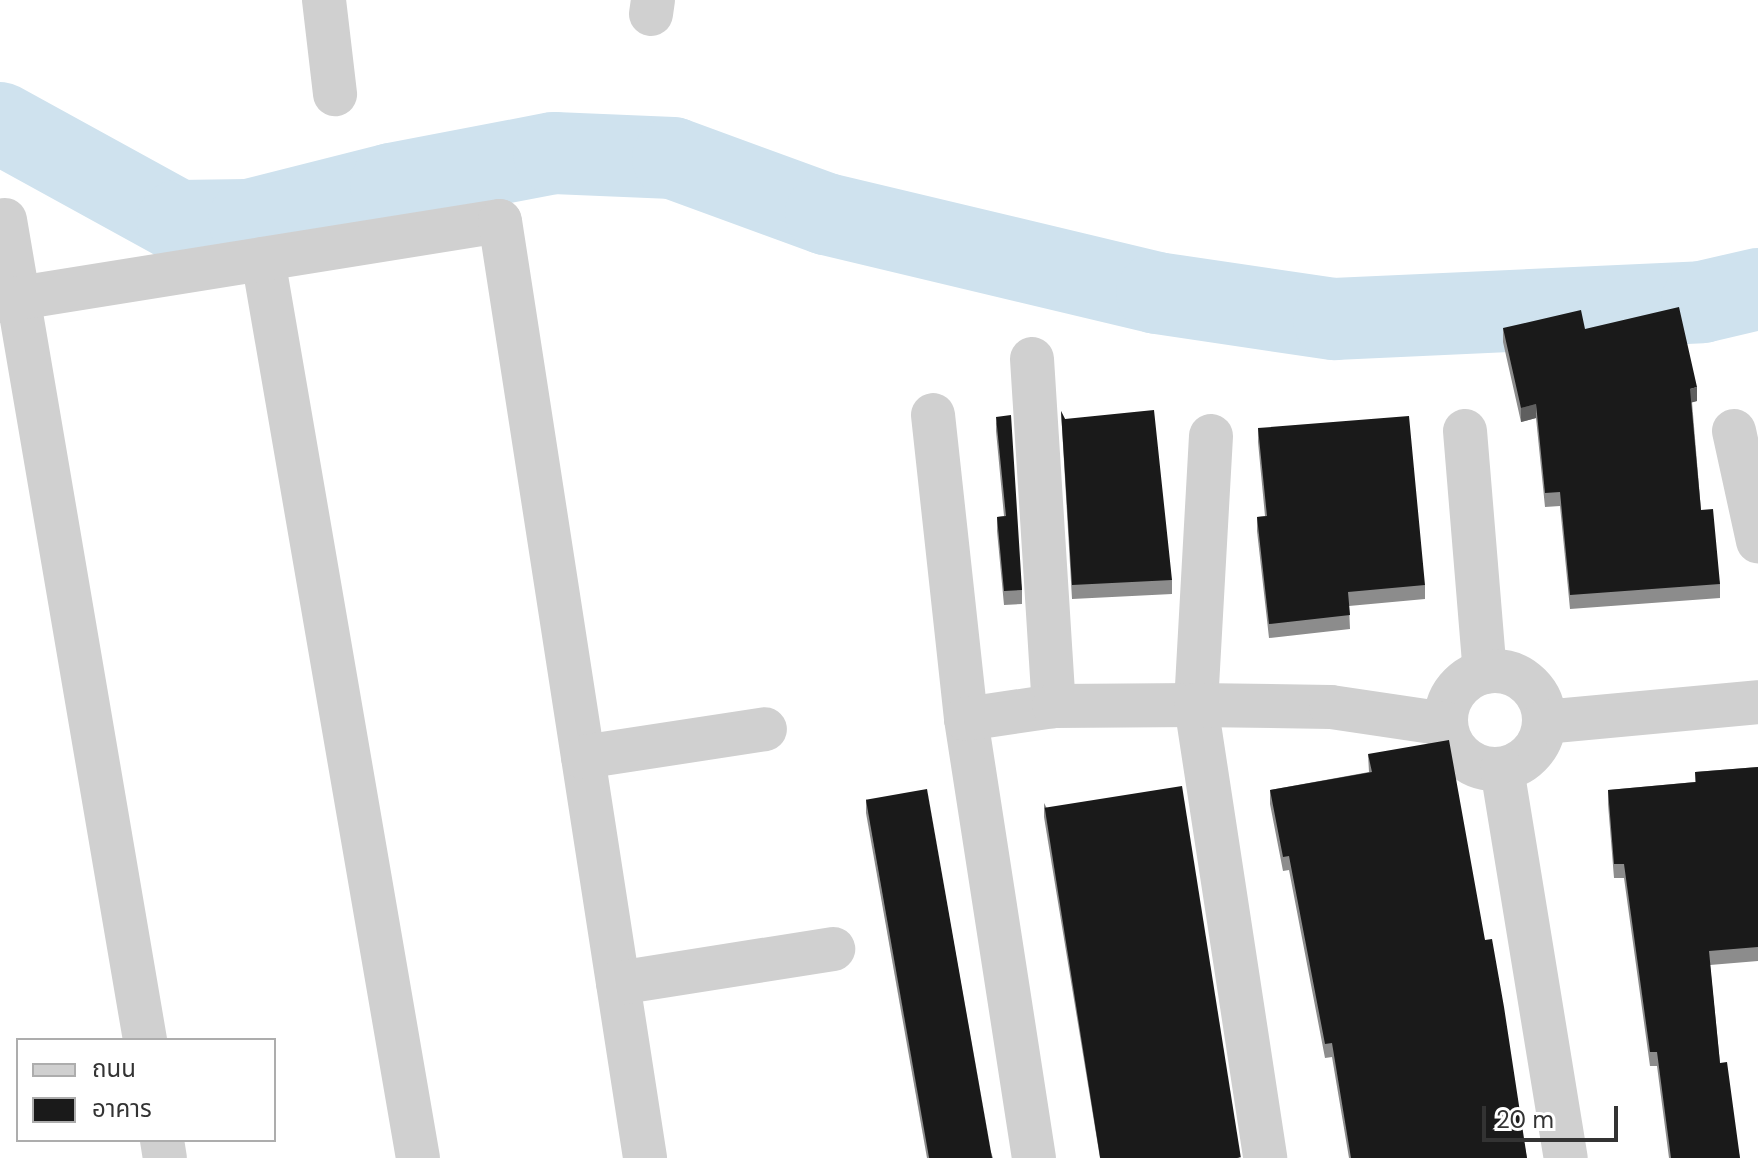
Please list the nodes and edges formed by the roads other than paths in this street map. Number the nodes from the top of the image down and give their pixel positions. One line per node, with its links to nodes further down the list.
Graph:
1 (324, 0): 2 (street)
2 (335, 94)
3 (5, 220): 5 (street)
4 (263, 259): 5 (street); 20 (street); 25 (street)
5 (9, 299): 24 (street)
6 (1032, 359): 15 (street)
7 (933, 415): 16 (street)
8 (1465, 431): 12 (street)
9 (1734, 431): 11 (street)
10 (1211, 436): 14 (street)
11 (1758, 541)
12 (1485, 672): 17 (street); 18 (street)
13 (1758, 702): 17 (street)
14 (1196, 705): 15 (street); 18 (street); 28 (street)
15 (1054, 706): 16 (street)
16 (966, 719): 27 (street)
17 (1544, 722): 21 (street)
18 (1446, 724): 21 (street)
19 (765, 729): 20 (street)
20 (583, 757): 23 (street)
21 (1502, 769): 29 (street)
22 (833, 949): 23 (street)
23 (618, 983): 26 (street)
24 (145, 1038)
25 (418, 1158)
26 (645, 1158)
27 (1034, 1158)
28 (1265, 1158)
29 (1566, 1158)

